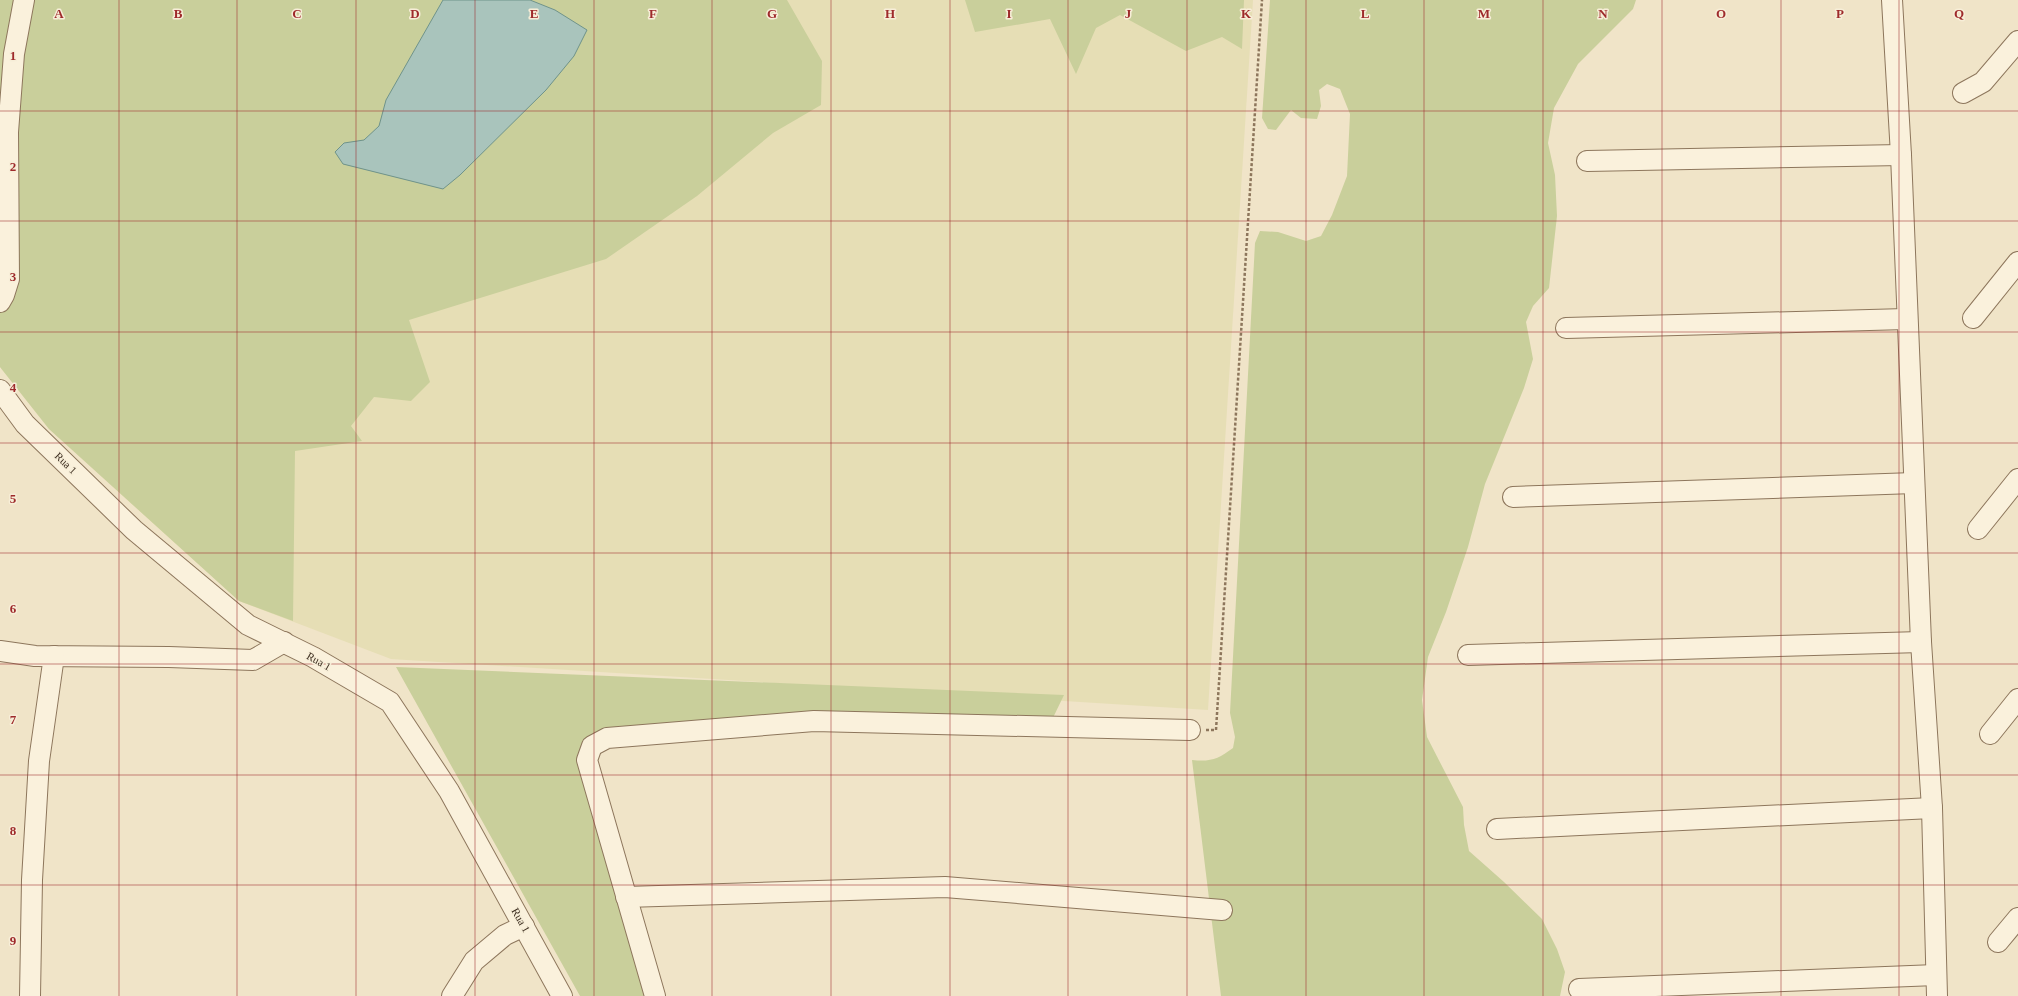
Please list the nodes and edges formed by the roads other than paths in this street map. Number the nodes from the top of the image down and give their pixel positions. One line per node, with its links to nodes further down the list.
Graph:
1 (24, 0): 8 (street)
2 (1892, 0): 5 (street)
3 (2018, 41): 4 (street)
4 (1963, 93)
5 (1901, 155): 6 (street); 10 (street)
6 (1587, 161)
7 (2018, 262): 9 (street)
8 (0, 302)
9 (1973, 318)
10 (1906, 319): 11 (street); 14 (street)
11 (1566, 328)
12 (0, 390): 17 (street, Rua 1)
13 (2018, 479): 16 (street)
14 (1914, 483): 15 (street); 18 (street)
15 (1513, 497)
16 (1978, 529)
17 (284, 642): 21 (street); 30 (street, Rua 1)
18 (1921, 642): 20 (street); 25 (street)
19 (0, 651): 21 (street)
20 (1468, 655)
21 (54, 656): 34 (street)
22 (2018, 699): 24 (street)
23 (1190, 730): 27 (street)
24 (1990, 734)
25 (1932, 808): 26 (street); 32 (street)
26 (1497, 829)
27 (626, 897): 28 (street); 37 (street)
28 (1222, 910)
29 (2018, 918): 31 (street)
30 (524, 926): 35 (street); 36 (street, Rua 1)
31 (1998, 942)
32 (1936, 975): 33 (street); 38 (street)
33 (1580, 989)
34 (30, 996)
35 (452, 996)
36 (562, 996)
37 (655, 996)
38 (1937, 996)

